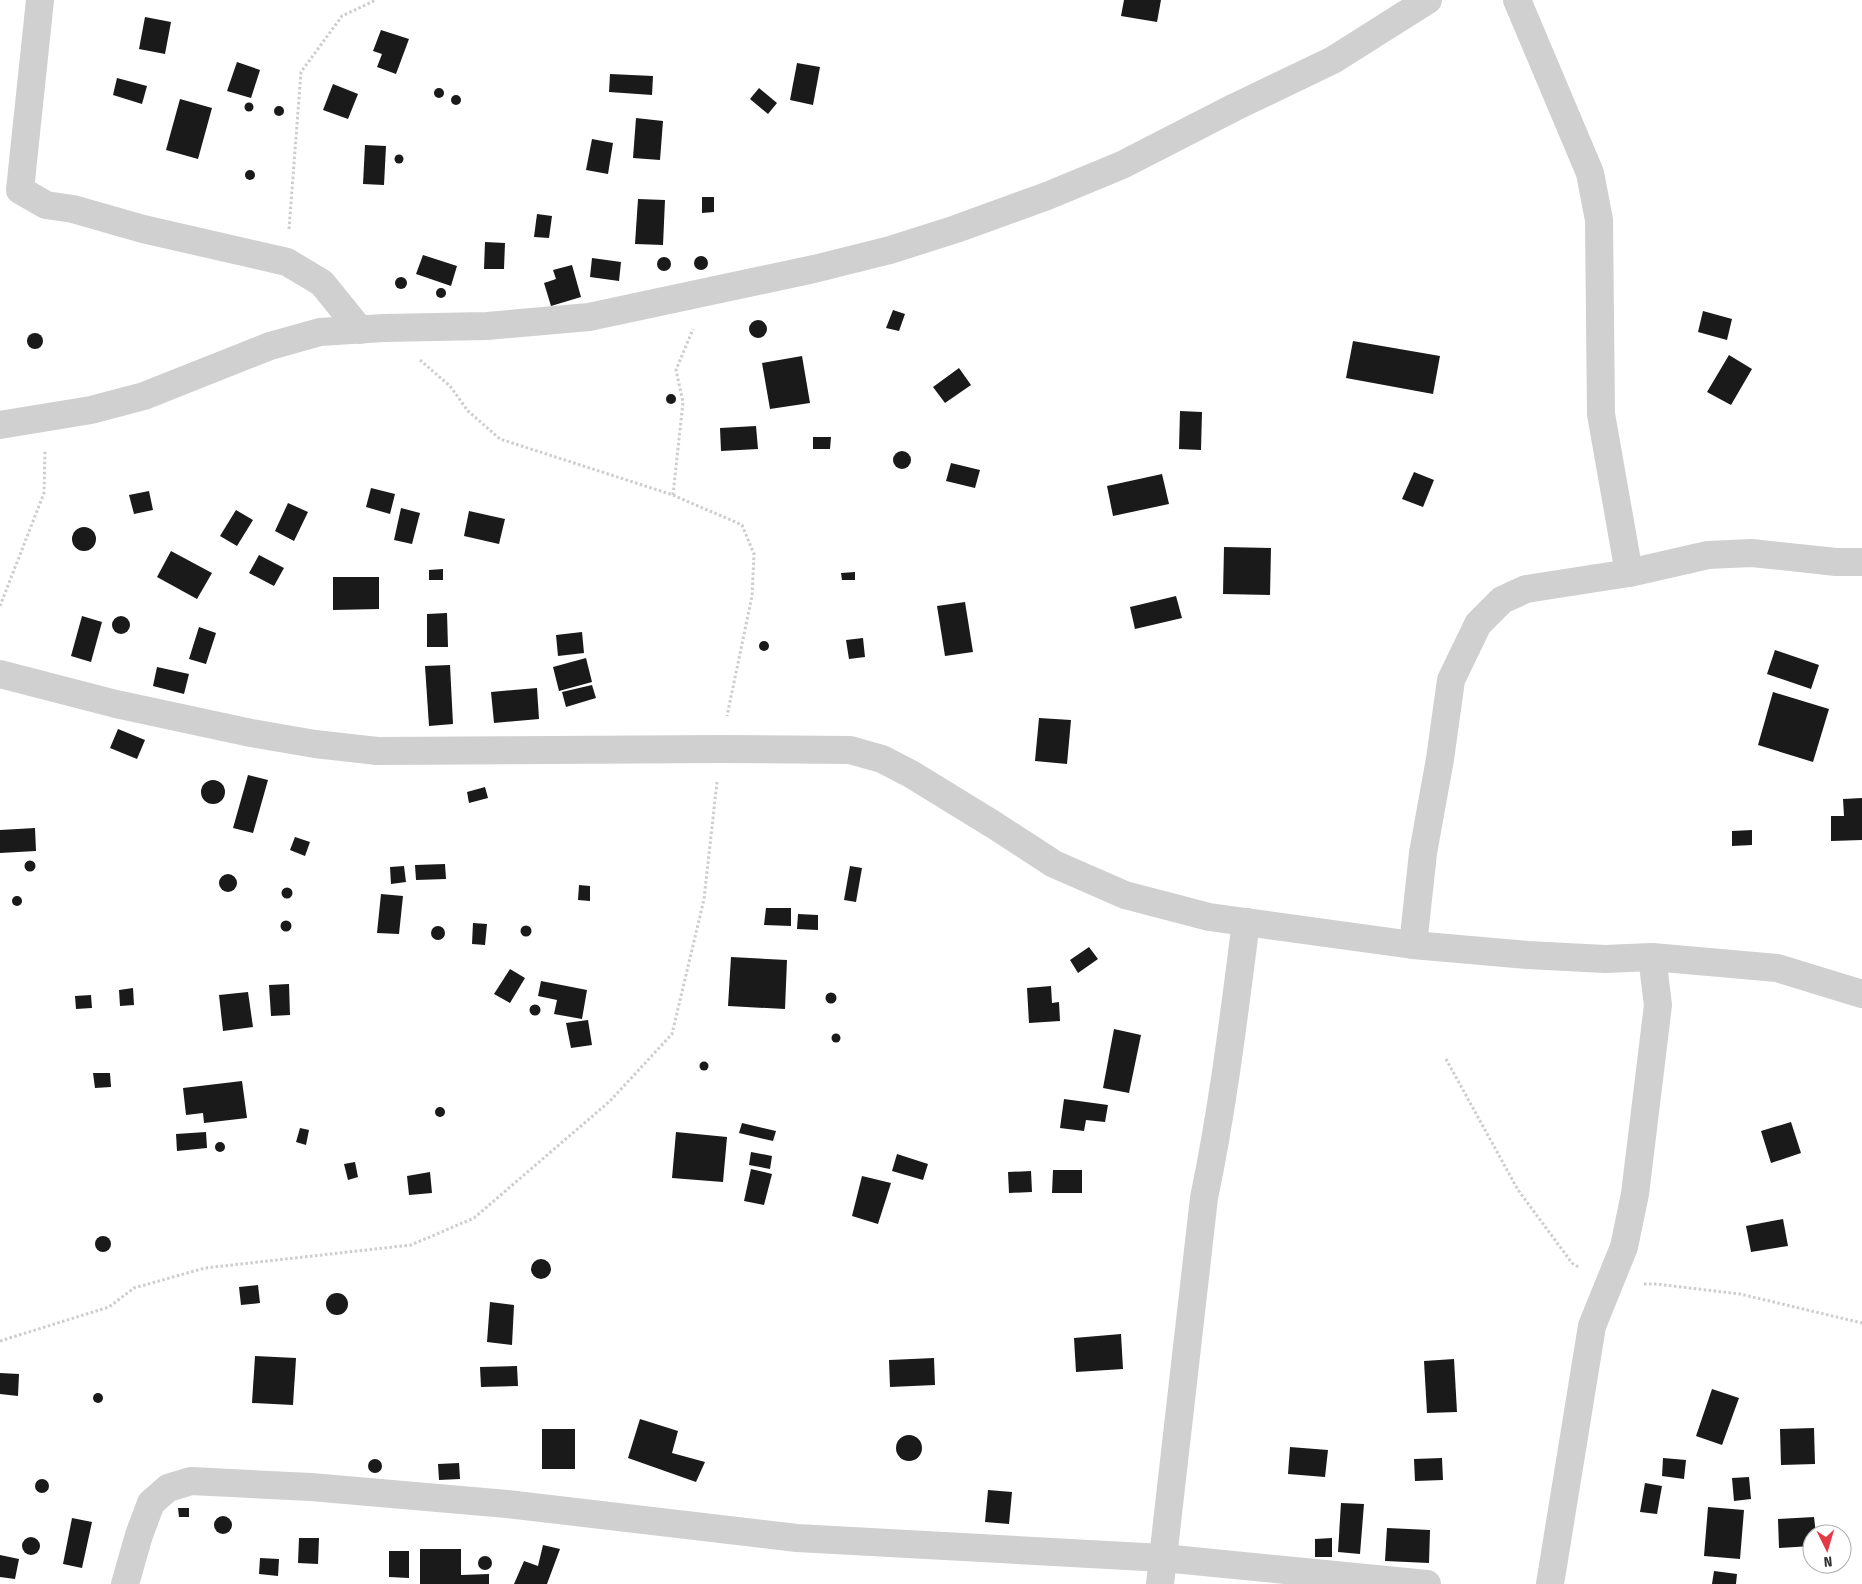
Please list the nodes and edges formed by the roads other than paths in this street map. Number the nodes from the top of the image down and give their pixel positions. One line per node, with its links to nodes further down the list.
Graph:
1 (40, 0): 4 (street)
2 (1428, 0): 4 (street)
3 (1518, 0): 7 (street)
4 (372, 329): 5 (street)
5 (0, 425)
6 (1862, 562): 7 (street)
7 (1629, 573): 10 (street)
8 (0, 674): 9 (street)
9 (1246, 922): 10 (street); 13 (street)
10 (1413, 944): 11 (street)
11 (1652, 957): 12 (street); 16 (street)
12 (1862, 994)
13 (1162, 1571): 14 (street); 15 (street)
14 (125, 1584)
15 (1427, 1584)
16 (1550, 1584)

